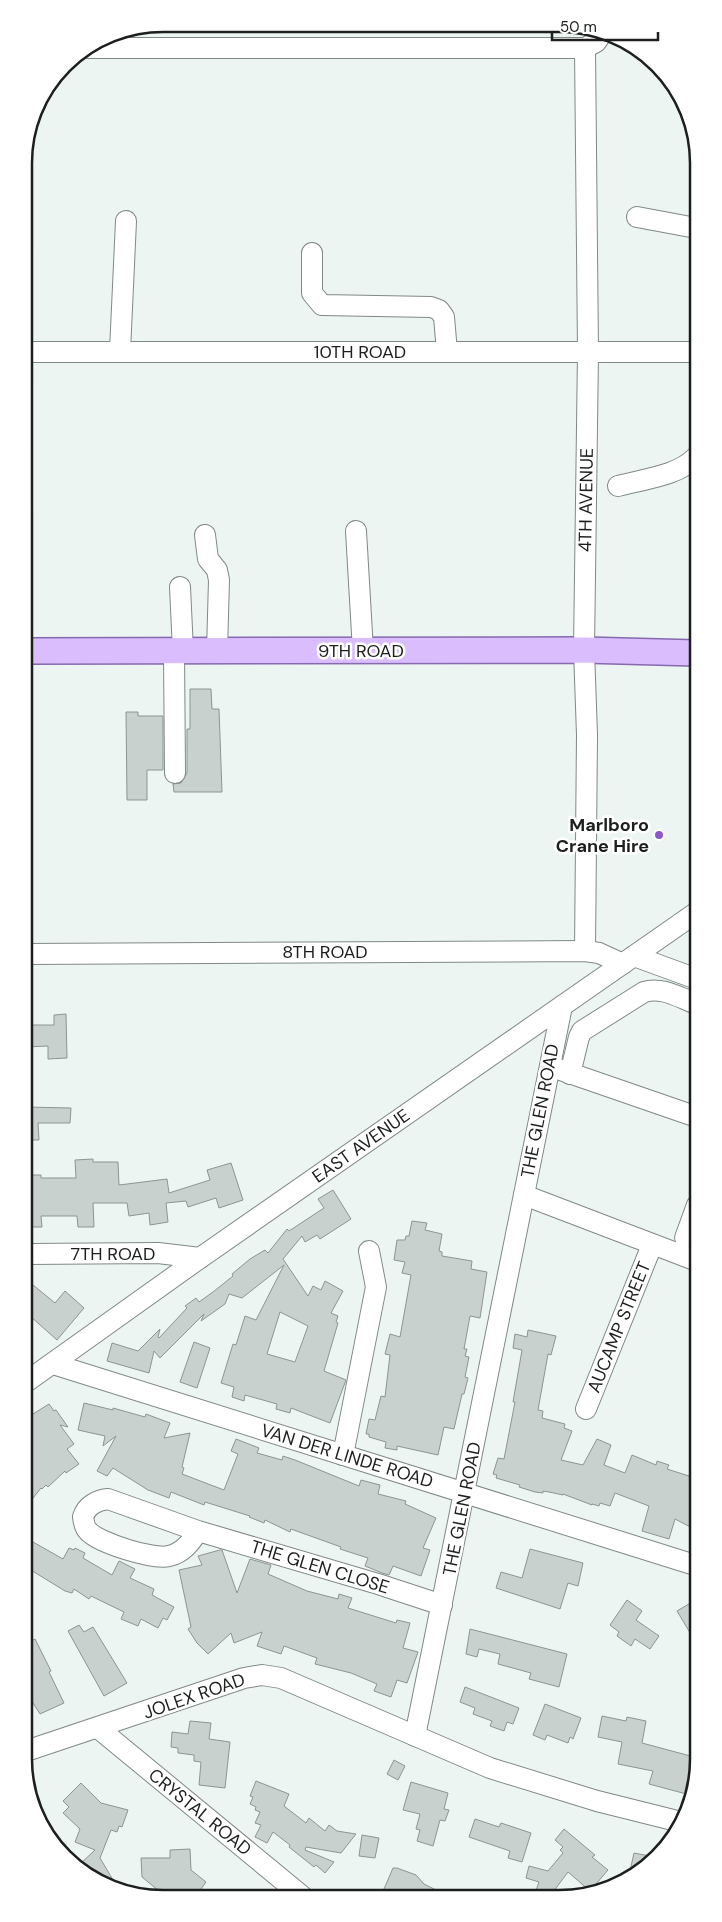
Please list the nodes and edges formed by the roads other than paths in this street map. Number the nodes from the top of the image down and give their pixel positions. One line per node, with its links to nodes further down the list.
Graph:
1 (598, 39): 3 (street)
2 (103, 48): 3 (street)
3 (586, 48): 11 (street, 4TH AVENUE)
4 (637, 217): 6 (street)
5 (126, 221): 8 (street)
6 (690, 227)
7 (312, 253): 10 (street)
8 (120, 351): 9 (street, 10TH ROAD); 10 (street, 10TH ROAD)
9 (33, 352)
10 (447, 352): 11 (street, 10TH ROAD)
11 (588, 352): 12 (street, 10TH ROAD); 18 (street, 4TH AVENUE)
12 (690, 352)
13 (690, 461): 14 (street)
14 (618, 486)
15 (356, 532): 21 (street)
16 (205, 535): 20 (street)
17 (180, 587): 19 (street)
18 (584, 650): 21 (main road, 9TH ROAD); 23 (main road, 9TH ROAD); 26 (street, 4TH AVENUE)
19 (178, 651): 20 (main road, 9TH ROAD); 22 (main road, 9TH ROAD); 24 (street)
20 (217, 651): 21 (main road, 9TH ROAD)
21 (363, 651)
22 (33, 652)
23 (690, 653)
24 (175, 773)
25 (690, 917): 28 (street, EAST AVENUE)
26 (585, 951): 27 (street, 8TH ROAD); 28 (street, 8TH ROAD)
27 (33, 954)
28 (628, 960): 29 (street, 8TH ROAD); 31 (street, EAST AVENUE)
29 (689, 977)
30 (689, 1001): 33 (street)
31 (562, 1006): 32 (street, THE GLEN ROAD); 41 (street, EAST AVENUE)
32 (550, 1066): 33 (street); 35 (street, THE GLEN ROAD)
33 (570, 1074): 34 (street)
34 (689, 1114)
35 (524, 1195): 38 (street, AUCAMP STREET); 47 (street, THE GLEN ROAD)
36 (689, 1228): 37 (street)
37 (686, 1238)
38 (652, 1245): 42 (street, AUCAMP STREET); 45 (street, AUCAMP STREET)
39 (369, 1251): 46 (street)
40 (32, 1254): 41 (street, 7TH ROAD)
41 (200, 1258): 43 (street, EAST AVENUE)
42 (689, 1259)
43 (53, 1364): 44 (street, EAST AVENUE); 46 (street, VAN DER LINDE ROAD)
44 (32, 1378)
45 (586, 1409)
46 (343, 1455): 47 (street, VAN DER LINDE ROAD)
47 (466, 1492): 49 (street, VAN DER LINDE ROAD); 50 (street, THE GLEN ROAD)
48 (198, 1531): 48 (street, THE GLEN CLOSE); 50 (street, THE GLEN CLOSE)
49 (689, 1563)
50 (442, 1605): 52 (street, THE GLEN ROAD)
51 (98, 1728): 52 (street, JOLEX ROAD); 53 (street, JOLEX ROAD); 55 (street, CRYSTAL ROAD)
52 (416, 1736): 54 (street)
53 (32, 1749)
54 (674, 1820)
55 (295, 1890)

